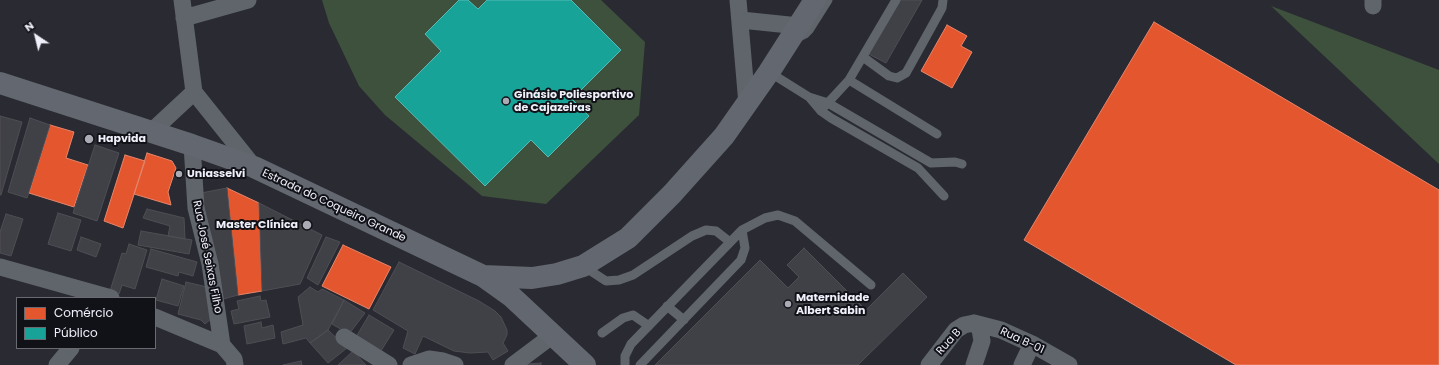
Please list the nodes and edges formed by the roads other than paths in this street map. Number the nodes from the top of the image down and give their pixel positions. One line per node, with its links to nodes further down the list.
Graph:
1 (182, 0): 8 (street)
2 (248, 0): 8 (street)
3 (738, 0): 9 (street)
4 (815, 0): 10 (main road, Estrada do Coqueiro Grande)
5 (828, 0): 10 (lane)
6 (896, 0): 11 (lane)
7 (943, 0): 11 (lane)
8 (184, 18): 15 (street)
9 (741, 20): 10 (street); 18 (street)
10 (795, 33): 12 (main road, Estrada do Coqueiro Grande)
11 (864, 57): 13 (lane)
12 (769, 72): 16 (lane); 18 (main road, Estrada do Coqueiro Grande)
13 (849, 80): 17 (lane); 21 (lane)
14 (0, 83): 20 (main road, Estrada do Coqueiro Grande)
15 (194, 92): 20 (street); 24 (street)
16 (809, 97): 17 (lane); 19 (lane)
17 (828, 103): 19 (lane); 23 (lane)
18 (747, 104): 28 (main road, Estrada do Coqueiro Grande)
19 (821, 111): 25 (lane)
20 (151, 132): 22 (main road, Estrada do Coqueiro Grande)
21 (936, 134)
22 (192, 144): 24 (main road, Estrada do Coqueiro Grande); 42 (street, Rua José Seixas Filho)
23 (962, 164)
24 (254, 167): 30 (main road, Estrada do Coqueiro Grande)
25 (944, 196)
26 (742, 230): 27 (lane); 31 (lane); 35 (lane)
27 (730, 242): 28 (lane); 33 (lane)
28 (583, 266): 30 (main road, Estrada do Coqueiro Grande)
29 (0, 267): 32 (street)
30 (483, 276): 39 (main road, Estrada do Coqueiro Grande)
31 (871, 285)
32 (107, 297)
33 (667, 306): 35 (lane); 37 (lane)
34 (156, 316): 42 (street)
35 (684, 320): 52 (lane)
36 (974, 323): 41 (street, Rua B-01); 53 (street, Rua B); 54 (street, Rua B)
37 (649, 326): 38 (lane); 51 (lane)
38 (602, 333)
39 (553, 335): 49 (street); 50 (main road, Estrada do Coqueiro Grande)
40 (344, 337): 46 (street)
41 (1032, 344): 55 (street); 56 (street, Rua B-01)
42 (222, 345): 45 (street, Rua José Seixas Filho)
43 (70, 349): 44 (street)
44 (56, 365)
45 (235, 365)
46 (390, 365)
47 (411, 365): 48 (street)
48 (455, 365)
49 (513, 365)
50 (585, 365)
51 (625, 365)
52 (640, 365)
53 (929, 365)
54 (974, 365)
55 (1022, 365)
56 (1069, 365)

